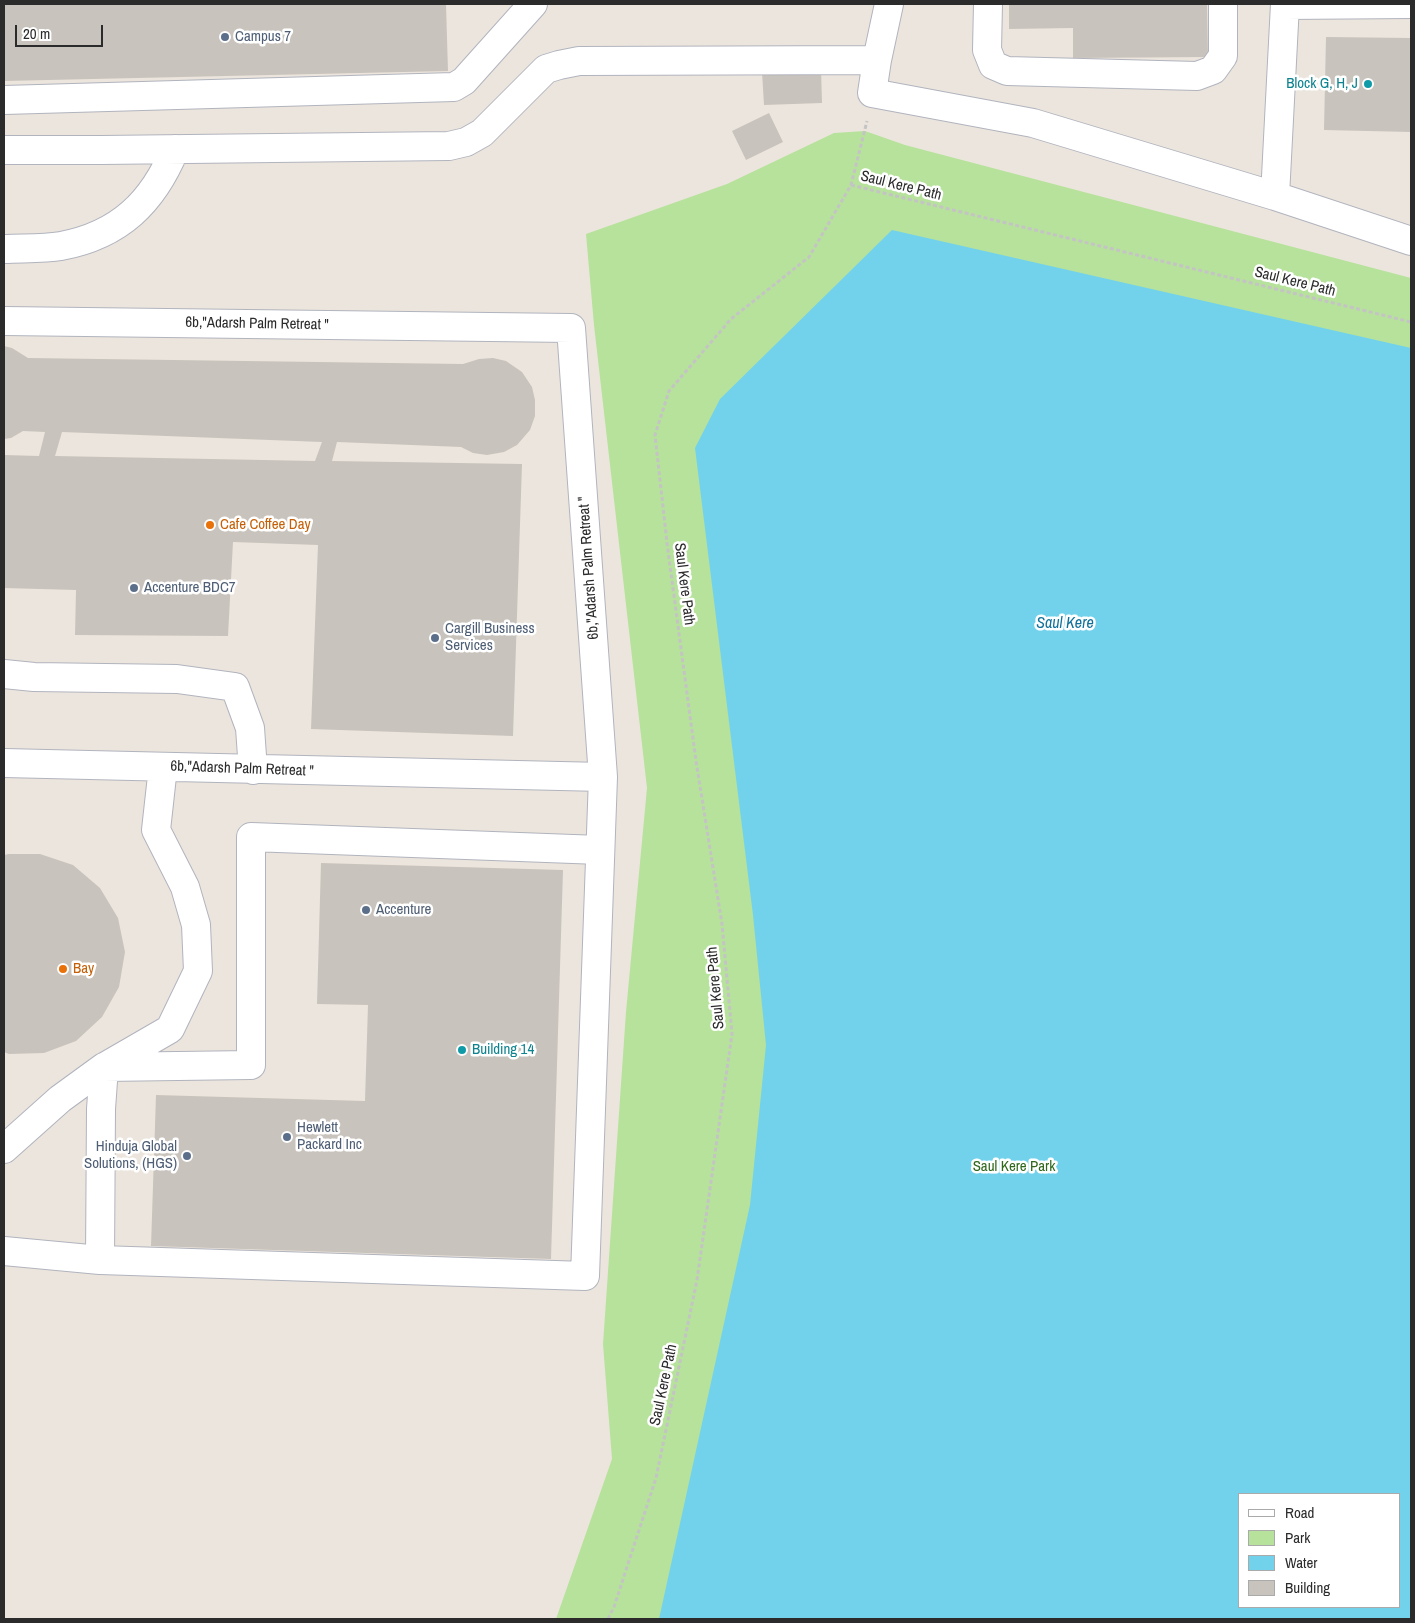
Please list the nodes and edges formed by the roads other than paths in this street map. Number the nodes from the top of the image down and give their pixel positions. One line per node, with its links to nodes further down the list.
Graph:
1 (533, 4): 8 (street)
2 (889, 4): 7 (street)
3 (988, 4): 4 (street)
4 (1223, 4)
5 (1411, 4): 6 (street)
6 (1285, 5): 11 (street)
7 (877, 60): 9 (street); 11 (street)
8 (4, 100)
9 (175, 149): 10 (street); 13 (street)
10 (4, 150)
11 (1275, 196): 12 (street)
12 (1411, 241)
13 (4, 249)
14 (4, 321): 19 (street, 6b,"Adarsh Palm Retreat ")
15 (4, 674): 18 (street)
16 (4, 763): 17 (street, 6b,"Adarsh Palm Retreat ")
17 (163, 767): 18 (street, 6b,"Adarsh Palm Retreat "); 21 (street)
18 (253, 770): 19 (street, 6b,"Adarsh Palm Retreat ")
19 (603, 777): 20 (street)
20 (600, 850): 21 (street); 24 (street)
21 (104, 1067): 22 (street); 24 (street)
22 (4, 1149)
23 (4, 1251): 24 (street)
24 (100, 1260)

